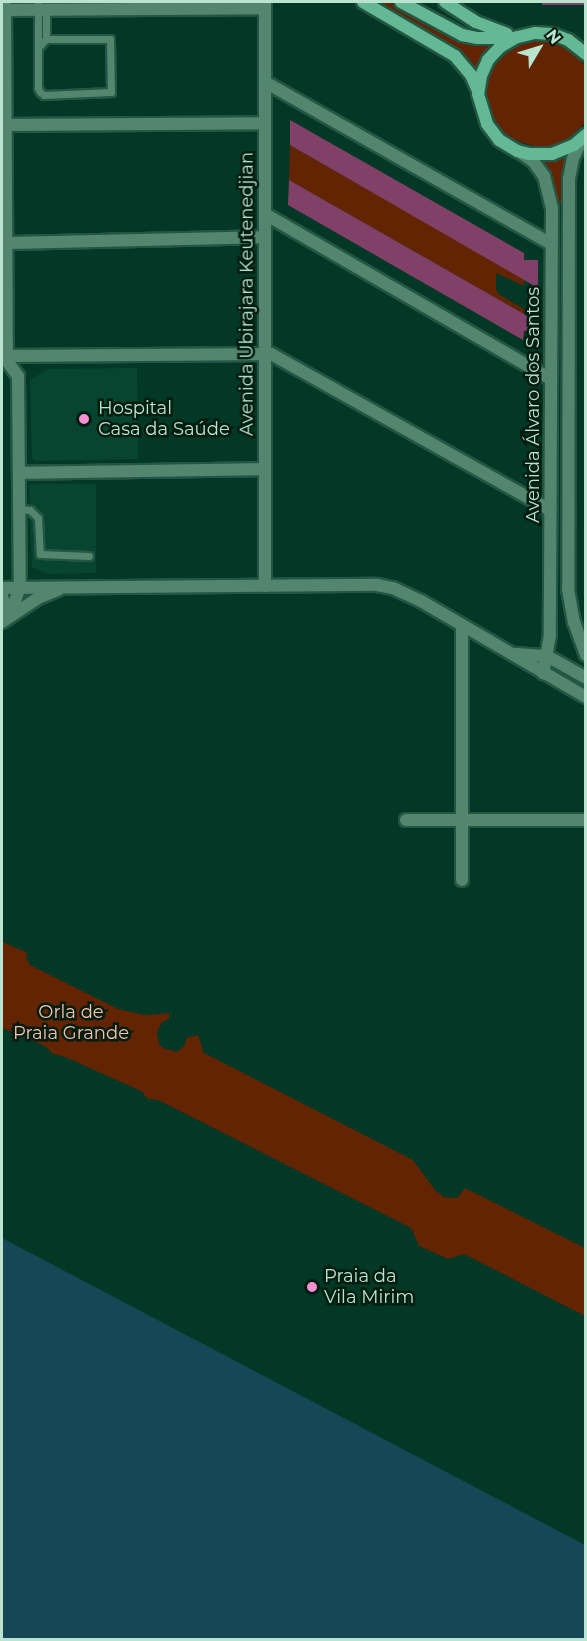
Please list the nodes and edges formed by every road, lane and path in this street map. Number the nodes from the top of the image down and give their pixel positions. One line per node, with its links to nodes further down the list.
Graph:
1 (363, 2): 12 (main road)
2 (401, 2): 7 (main road)
3 (445, 2): 7 (main road)
4 (265, 5): 6 (street); 11 (street, Avenida Ubirajara Keutenedjian)
5 (5, 6): 6 (street); 14 (street)
6 (41, 7): 8 (lane); 9 (lane)
7 (516, 37): 10 (main road); 12 (main road)
8 (46, 39): 9 (lane); 9 (lane)
9 (38, 48)
10 (585, 54)
11 (265, 82): 13 (street, Avenida Ubirajara Keutenedjian); 20 (street)
12 (478, 94): 16 (main road)
13 (265, 123): 14 (street); 17 (street, Avenida Ubirajara Keutenedjian)
14 (5, 125): 19 (street)
15 (584, 136): 16 (main road); 34 (street, Avenida Álvaro dos Santos)
16 (517, 151): 20 (street, Avenida Álvaro dos Santos)
17 (265, 214): 18 (street, Avenida Ubirajara Keutenedjian); 23 (street)
18 (265, 237): 19 (street); 21 (street, Avenida Ubirajara Keutenedjian)
19 (5, 243): 22 (street)
20 (551, 244): 23 (street, Avenida Álvaro dos Santos)
21 (265, 354): 22 (street); 24 (street, Avenida Ubirajara Keutenedjian); 27 (street)
22 (5, 359): 25 (street)
23 (551, 379): 27 (street, Avenida Álvaro dos Santos)
24 (265, 469): 25 (street); 29 (street, Avenida Ubirajara Keutenedjian)
25 (19, 473): 26 (street)
26 (19, 509): 28 (lane); 30 (street)
27 (550, 510): 40 (street, Avenida Álvaro dos Santos)
28 (89, 556)
29 (265, 586): 32 (street); 36 (street)
30 (20, 587): 31 (street); 32 (street); 35 (street)
31 (2, 588)
32 (65, 588): 35 (street)
33 (2, 596): 35 (street)
34 (572, 616): 37 (street); 39 (street, Avenida Álvaro dos Santos)
35 (3, 618)
36 (462, 625): 38 (street); 45 (street)
37 (585, 633)
38 (512, 654): 40 (street); 41 (street)
39 (585, 655)
40 (547, 656): 41 (street, Avenida Álvaro dos Santos); 42 (street)
41 (543, 672): 43 (street)
42 (585, 678)
43 (585, 697)
44 (406, 820): 45 (street)
45 (463, 820): 46 (street); 47 (street)
46 (585, 820)
47 (462, 880)

